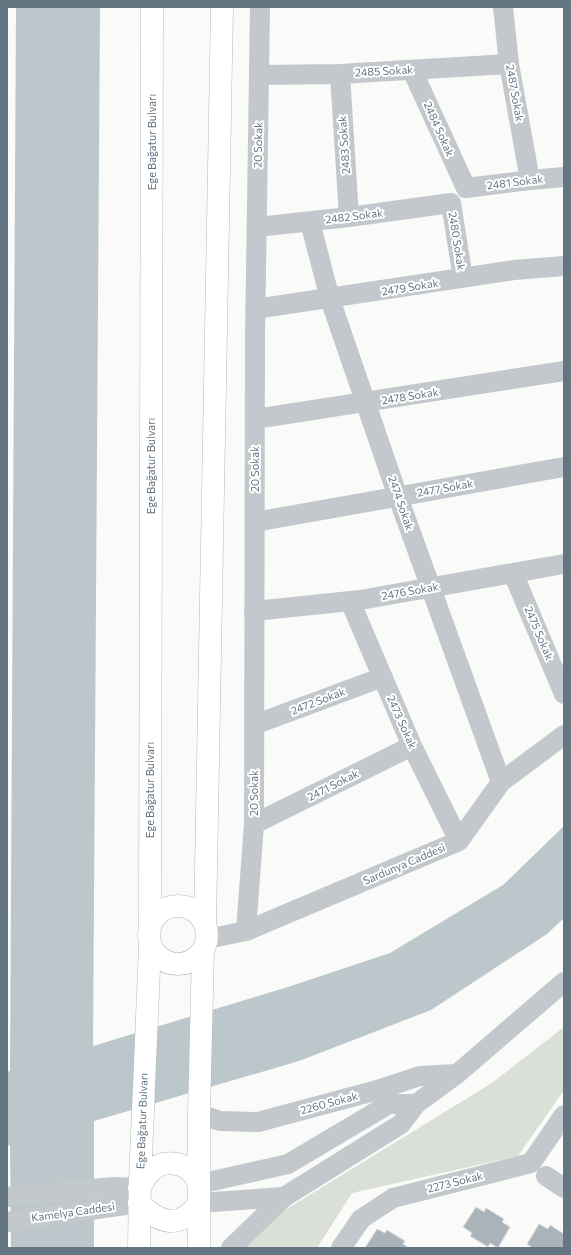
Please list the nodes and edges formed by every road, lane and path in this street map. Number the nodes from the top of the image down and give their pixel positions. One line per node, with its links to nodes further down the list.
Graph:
1 (152, 7): 40 (main road, Ege Bağatur Bulvarı)
2 (222, 7): 41 (main road)
3 (260, 7): 8 (street, 20 Sokak)
4 (503, 7): 5 (street, 2487 Sokak)
5 (509, 64): 6 (street, 2485 Sokak); 10 (street, 2487 Sokak)
6 (412, 70): 7 (street, 2485 Sokak); 11 (street, 2484 Sokak)
7 (340, 74): 8 (street, 2485 Sokak); 13 (street, 2483 Sokak)
8 (259, 75): 15 (street, 20 Sokak)
9 (564, 176): 10 (street, 2481 Sokak)
10 (530, 180): 11 (street, 2481 Sokak)
11 (466, 188)
12 (451, 203): 13 (street, 2482 Sokak); 17 (street, 2480 Sokak)
13 (349, 218): 14 (street, 2482 Sokak)
14 (310, 222): 15 (street, 2482 Sokak); 18 (street, 2474 Sokak)
15 (257, 227): 19 (street, 20 Sokak)
16 (564, 266): 17 (street, 2479 Sokak)
17 (463, 278): 18 (street, 2479 Sokak)
18 (330, 299): 19 (street, 2479 Sokak); 21 (street, 2474 Sokak)
19 (255, 310): 22 (street, 20 Sokak)
20 (564, 371): 21 (street, 2478 Sokak)
21 (367, 402): 22 (street, 2478 Sokak); 24 (street, 2474 Sokak)
22 (255, 419): 25 (street, 20 Sokak)
23 (564, 467): 24 (street, 2477 Sokak)
24 (398, 496): 25 (street, 2477 Sokak); 28 (street, 2474 Sokak)
25 (255, 522): 30 (street, 20 Sokak)
26 (564, 564): 27 (street, 2476 Sokak)
27 (513, 573): 28 (street, 2476 Sokak); 32 (street, 2475 Sokak)
28 (431, 587): 29 (street, 2476 Sokak); 36 (street, 2474 Sokak)
29 (350, 601): 30 (street, 2476 Sokak); 31 (street, 2473 Sokak)
30 (254, 611): 33 (street, 20 Sokak)
31 (383, 678): 33 (street, 2472 Sokak); 35 (street, 2473 Sokak)
32 (564, 694)
33 (254, 726): 37 (street, 20 Sokak)
34 (564, 735): 36 (street, Sardunya Caddesi)
35 (412, 746): 37 (street, 2471 Sokak); 38 (street, 2473 Sokak)
36 (501, 782): 38 (street, Sardunya Caddesi)
37 (254, 824): 39 (street, 20 Sokak)
38 (458, 841): 39 (street, Sardunya Caddesi)
39 (246, 931): 41 (street, Sardunya Caddesi)
40 (150, 936): 41 (main road); 41 (main road); 50 (main road, Ege Bağatur Bulvarı)
41 (205, 937): 45 (main road)
42 (564, 982): 43 (street)
43 (457, 1074): 44 (street); 45 (street, 2260 Sokak)
44 (416, 1104): 49 (street); 53 (street)
45 (199, 1114): 49 (main road)
46 (564, 1115): 58 (street, 2273 Sokak)
47 (546, 1176): 48 (street)
48 (564, 1188)
49 (199, 1194): 50 (main road); 50 (main road); 53 (street); 56 (main road)
50 (139, 1196): 52 (street, Kamelya Caddesi); 55 (main road, Ege Bağatur Bulvarı)
51 (7, 1197): 52 (street, Kamelya Caddesi)
52 (114, 1197): 54 (street, Kamelya Caddesi)
53 (284, 1197): 57 (street)
54 (7, 1222)
55 (139, 1248)
56 (199, 1248)
57 (231, 1248)
58 (341, 1248)

